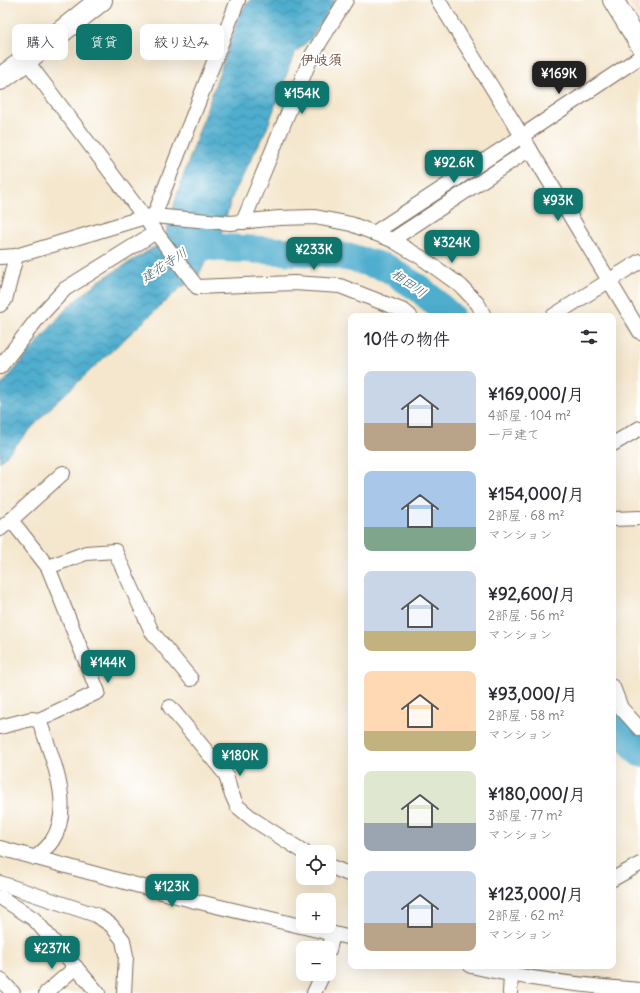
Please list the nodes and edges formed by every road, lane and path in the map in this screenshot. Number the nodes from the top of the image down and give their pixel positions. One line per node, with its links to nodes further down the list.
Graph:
1 (101, 0): 6 (highway)
2 (238, 0): 13 (street)
3 (346, 0): 14 (street)
4 (438, 0): 11 (street)
5 (613, 0): 7 (street)
6 (68, 26)
7 (640, 44)
8 (640, 57): 11 (street)
9 (26, 60): 10 (highway); 13 (street)
10 (0, 79)
11 (522, 136): 12 (street); 15 (street)
12 (530, 149): 17 (street); 21 (street)
13 (153, 216): 14 (street); 16 (street); 18 (street)
14 (236, 223): 15 (street)
15 (374, 233): 17 (street)
16 (158, 234): 23 (street); 27 (street)
17 (392, 240): 24 (street)
18 (16, 256): 19 (street); 22 (street)
19 (0, 257)
20 (640, 261): 21 (street)
21 (608, 281): 25 (street); 26 (street)
22 (0, 305)
23 (406, 313)
24 (482, 313)
25 (558, 313)
26 (640, 332)
27 (0, 367)
28 (640, 428): 29 (street)
29 (616, 442)
30 (63, 473): 33 (street)
31 (640, 518): 32 (street)
32 (616, 519)
33 (11, 520): 34 (street); 35 (street)
34 (0, 529)
35 (48, 567): 36 (street); 39 (street)
36 (191, 679)
37 (616, 695): 41 (street)
38 (170, 707): 42 (street)
39 (39, 720): 40 (street); 44 (street)
40 (0, 728)
41 (640, 729)
42 (296, 847)
43 (0, 848): 44 (street)
44 (35, 858): 51 (street)
45 (640, 864): 48 (street)
46 (336, 869): 47 (street)
47 (348, 874)
48 (616, 877)
49 (0, 883): 63 (street)
50 (0, 898): 54 (street)
51 (333, 934): 52 (street); 53 (street)
52 (348, 937)
53 (331, 941)
54 (76, 967): 61 (street); 62 (street)
55 (493, 969): 56 (street)
56 (515, 972): 59 (street); 65 (street)
57 (0, 979): 60 (street)
58 (320, 981): 64 (street)
59 (640, 990)
60 (13, 993)
61 (46, 993)
62 (98, 993)
63 (124, 993)
64 (314, 993)
65 (510, 993)

